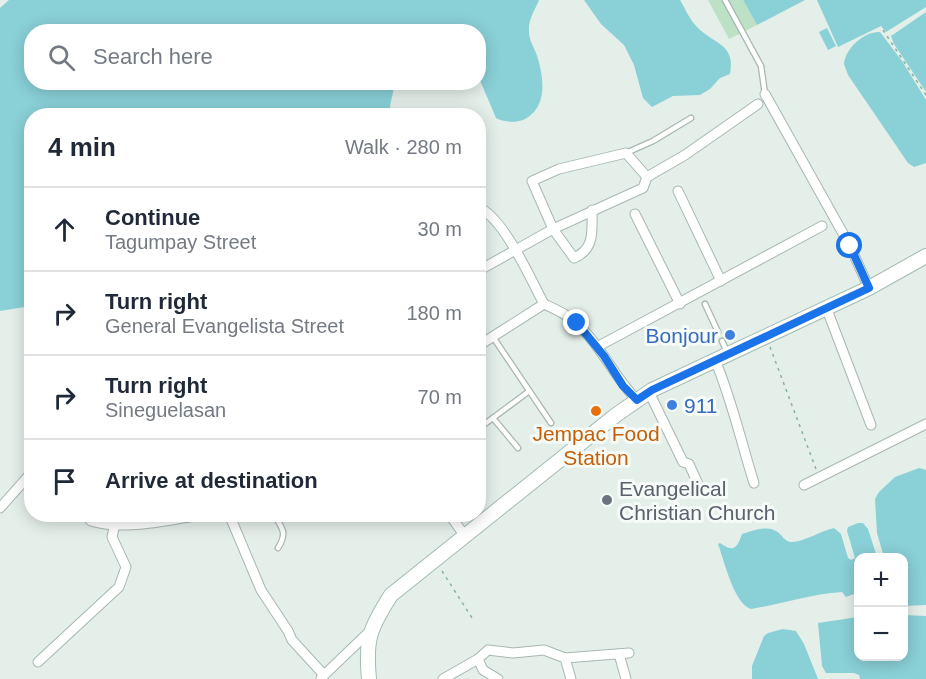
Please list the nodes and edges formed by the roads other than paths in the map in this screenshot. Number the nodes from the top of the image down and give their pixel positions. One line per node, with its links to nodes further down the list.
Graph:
1 (725, 0): 2 (lane)
2 (765, 94): 17 (street)
3 (758, 104): 6 (street)
4 (691, 118): 5 (lane)
5 (626, 153): 6 (street); 12 (street)
6 (647, 177): 8 (street)
7 (678, 191): 16 (street)
8 (592, 210): 12 (street); 12 (street)
9 (486, 211): 13 (street)
10 (635, 214): 19 (street)
11 (822, 226): 16 (street)
12 (553, 229): 13 (street)
13 (515, 251): 15 (street); 18 (street)
14 (926, 256): 17 (main road)
15 (486, 267)
16 (721, 281): 19 (street)
17 (869, 288): 21 (main road)
18 (544, 304): 23 (street); 25 (street)
19 (680, 304): 25 (street)
20 (705, 304): 22 (lane)
21 (826, 307): 26 (main road); 34 (street)
22 (718, 333)
23 (492, 337): 24 (street); 27 (lane)
24 (486, 341)
25 (597, 347): 29 (street)
26 (722, 351): 28 (main road); 37 (street)
27 (528, 392): 30 (lane); 32 (lane)
28 (649, 392): 29 (main road); 38 (street)
29 (637, 400): 41 (main road)
30 (493, 418): 31 (lane); 35 (lane)
31 (486, 423)
32 (551, 423)
33 (926, 424): 39 (street)
34 (871, 425)
35 (518, 448)
36 (24, 481): 40 (street)
37 (754, 483)
38 (698, 484)
39 (804, 485)
40 (0, 508)
41 (486, 519)
42 (114, 522): 52 (street)
43 (232, 522): 53 (street)
44 (278, 522): 48 (lane)
45 (455, 522): 47 (street)
46 (483, 522): 47 (main road)
47 (465, 536): 49 (main road)
48 (278, 548)
49 (369, 632): 53 (street); 54 (main road)
50 (478, 658): 51 (street); 55 (street); 56 (street)
51 (565, 658): 57 (street); 58 (street)
52 (38, 662)
53 (322, 677)
54 (369, 679)
55 (443, 679)
56 (498, 679)
57 (571, 679)
58 (626, 679)

